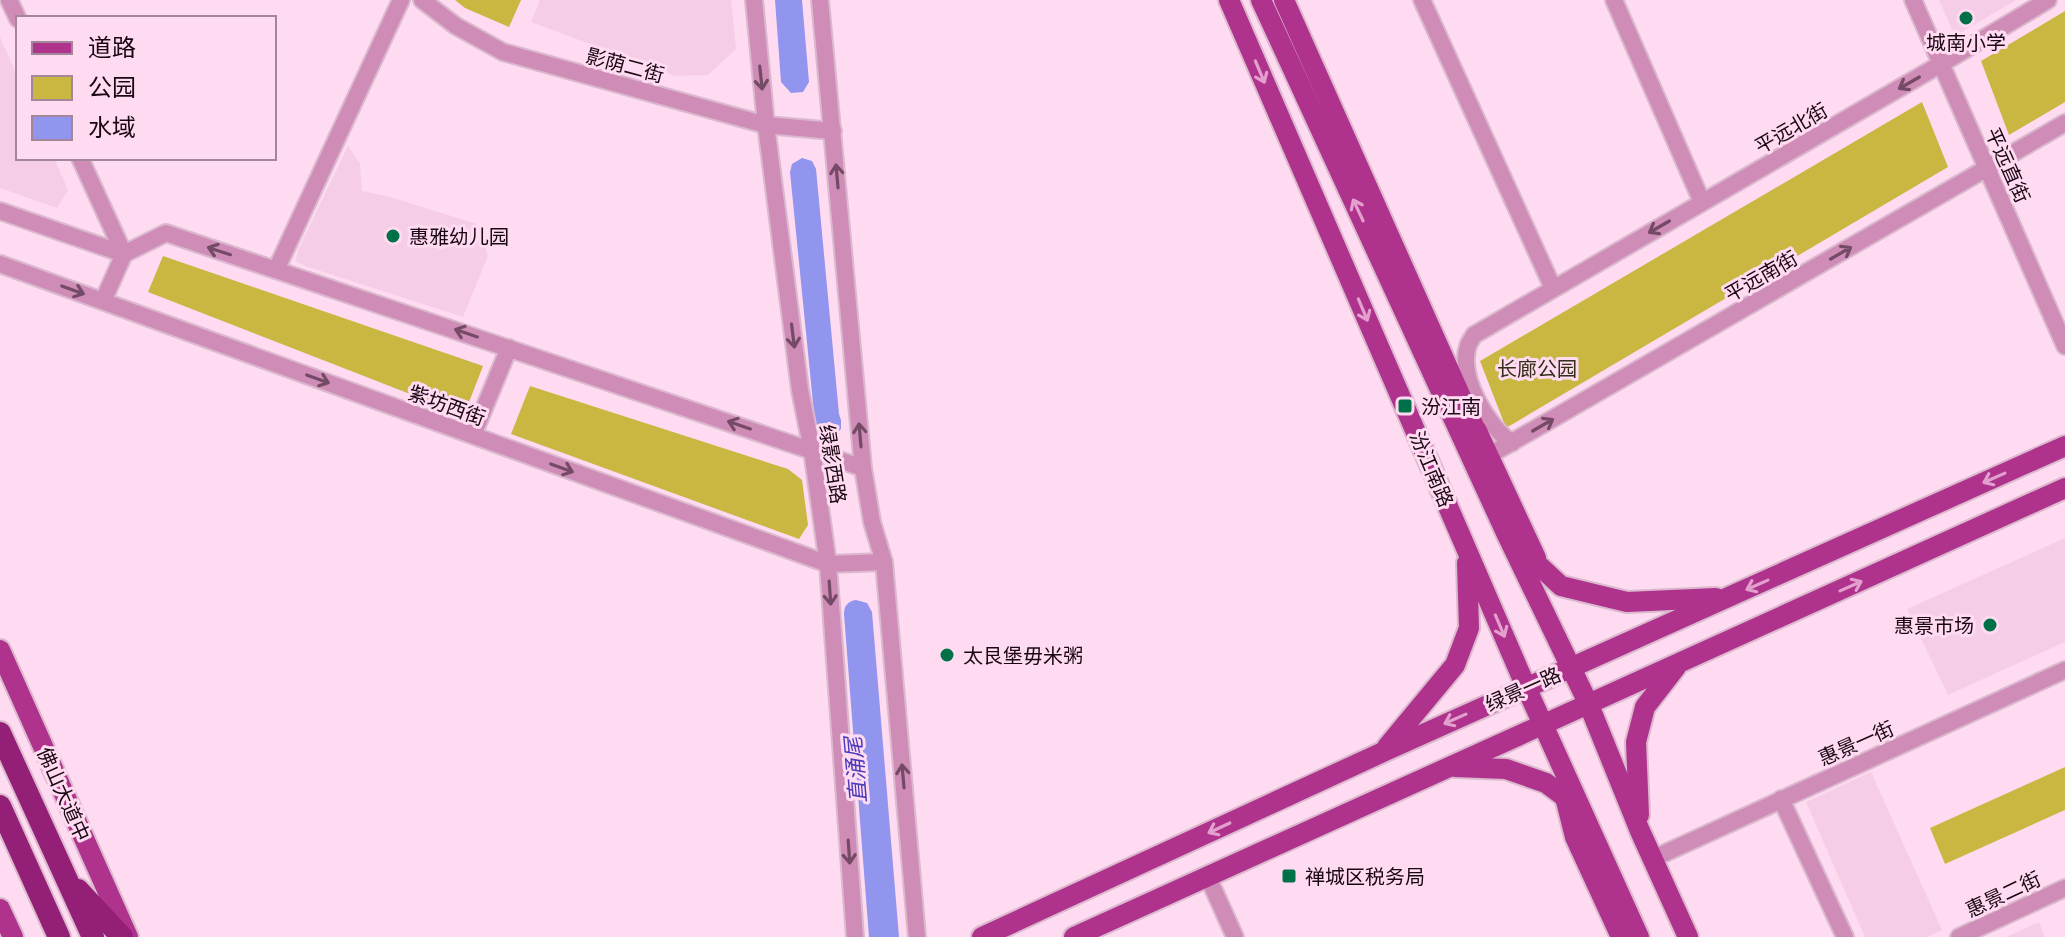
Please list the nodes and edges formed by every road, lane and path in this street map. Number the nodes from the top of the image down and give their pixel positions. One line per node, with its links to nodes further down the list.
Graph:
1 (401, 0): 22 (street)
2 (422, 0): 14 (street, 影荫二街)
3 (754, 0): 14 (street, 绿影西路, one-way to 14)
4 (820, 0): 15 (street, 绿影西路)
5 (1229, 0): 37 (main road, 汾江南路, one-way to 37)
6 (1261, 0): 33 (main road, 汾江南路, one-way to 6)
7 (1284, 0): 28 (main road)
8 (1422, 0): 23 (street)
9 (1614, 0): 18 (street)
10 (1913, 0): 12 (street, 平远直街)
11 (2048, 0): 12 (street, 平远北街)
12 (1941, 64): 17 (street, 平远直街); 18 (street, 平远北街, one-way to 18)
13 (2065, 123): 17 (street, 平远南街)
14 (766, 125): 15 (street, 影荫二街); 32 (street, 绿影西路, one-way to 32)
15 (833, 131): 34 (street, 绿影西路, one-way to 15)
16 (81, 160): 20 (street)
17 (1988, 169): 26 (street, 平远直街); 30 (street, 平远南街, one-way to 17)
18 (1702, 202): 23 (street, 平远北街, one-way to 23)
19 (0, 211): 20 (street)
20 (124, 254): 22 (street, one-way to 20); 24 (street)
21 (0, 264): 24 (street, 紫坊西街, one-way to 24)
22 (276, 270): 27 (street, one-way to 22)
23 (1553, 288): 25 (street, 平远北街)
24 (103, 301): 29 (street, 紫坊西街, one-way to 29)
25 (1474, 335): 28 (street, 平远北街); 30 (street)
26 (2065, 346)
27 (509, 348): 29 (street); 32 (street, one-way to 27)
28 (1442, 353): 33 (main road)
29 (473, 435): 39 (street, 紫坊西街, one-way to 39)
30 (1512, 443): 33 (street, 平远南街)
31 (2065, 446): 41 (main road, 绿景一路, one-way to 41)
32 (812, 450): 34 (street); 39 (street, 绿影西路)
33 (1482, 460): 36 (main road, 汾江南路); 40 (main road)
34 (863, 468): 38 (street, 绿影西路)
35 (2065, 488): 43 (main road, 绿景一路, one-way to 35)
36 (1507, 535): 40 (main road); 44 (main road, 汾江南路)
37 (1467, 551): 46 (main road, 汾江南路, one-way to 46); 50 (main road)
38 (884, 562): 39 (street, 紫坊西街); 68 (street, 绿影西路, one-way to 38)
39 (828, 564): 67 (street, 绿影西路, one-way to 67)
40 (1541, 569): 41 (main road)
41 (1728, 598): 44 (main road, 绿景一路)
42 (0, 650): 66 (main road, 佛山大道中)
43 (1678, 665): 47 (main road, 绿景一路); 53 (main road)
44 (1570, 668): 46 (main road, 绿景一路); 47 (main road, 汾江南路)
45 (2065, 670): 52 (street, 惠景一街)
46 (1526, 687): 48 (main road, 汾江南路); 50 (main road, 绿景一路, one-way to 50)
47 (1589, 705): 48 (main road, 绿景一路); 56 (main road, 汾江南路)
48 (1543, 725): 51 (main road, 绿景一路); 54 (main road, 汾江南路)
49 (0, 733): 58 (highway, 佛山大道中)
50 (1383, 752): 69 (main road, 绿景一路, one-way to 69)
51 (1451, 767): 54 (main road); 59 (main road, 绿景一路)
52 (1781, 799): 57 (street, 惠景一街); 76 (street)
53 (1638, 800): 56 (main road); 57 (main road)
54 (1573, 803): 72 (main road); 73 (main road, 汾江南路)
55 (0, 806): 62 (highway)
56 (1640, 831): 74 (main road)
57 (1663, 854): 75 (main road)
58 (64, 874): 64 (highway, 佛山大道中); 65 (highway)
59 (1208, 877): 70 (main road, 绿景一路); 71 (street)
60 (2065, 888): 77 (street, 惠景二街)
61 (0, 909): 63 (main road)
62 (57, 935)
63 (13, 937)
64 (93, 937)
65 (122, 937)
66 (128, 937)
67 (855, 937)
68 (917, 937)
69 (982, 937)
70 (1074, 937)
71 (1235, 937)
72 (1621, 937)
73 (1639, 937)
74 (1688, 937)
75 (1701, 937)
76 (1845, 937)
77 (1959, 937)

